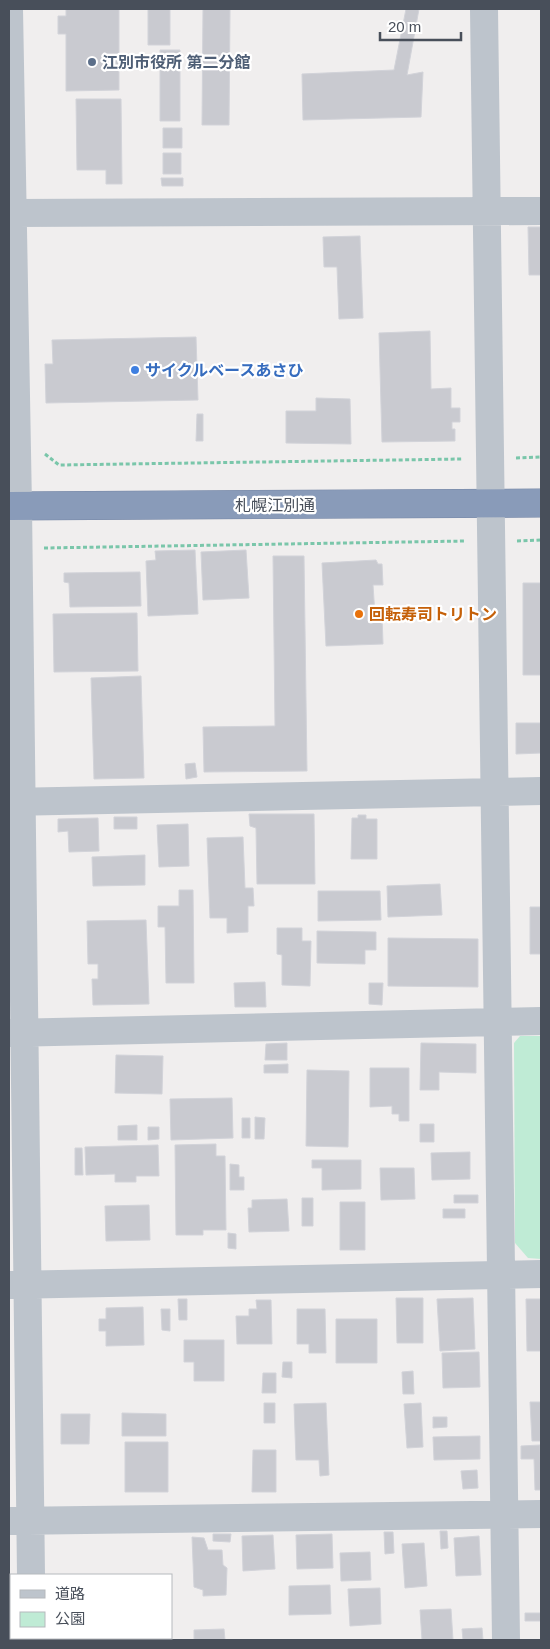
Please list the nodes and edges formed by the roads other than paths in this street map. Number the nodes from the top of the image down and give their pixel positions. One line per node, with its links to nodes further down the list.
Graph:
1 (10, 9): 3 (street)
2 (484, 9): 5 (street)
3 (9, 49): 6 (street)
4 (541, 211): 5 (street)
5 (486, 212): 6 (street); 8 (street)
6 (13, 214): 9 (street)
7 (541, 503): 8 (highway, 札幌江別通)
8 (490, 504): 9 (highway, 札幌江別通); 10 (street)
9 (13, 506): 12 (street)
10 (494, 792): 11 (street); 12 (street); 14 (street)
11 (541, 792)
12 (15, 802): 15 (street)
13 (541, 1021): 14 (street)
14 (497, 1022): 15 (street); 16 (street)
15 (16, 1033): 18 (street)
16 (501, 1274): 17 (street); 18 (street); 20 (street)
17 (541, 1274)
18 (18, 1285): 21 (street)
19 (541, 1514): 20 (street)
20 (504, 1515): 21 (street); 23 (street)
21 (19, 1521): 22 (street)
22 (31, 1574)
23 (506, 1640)

